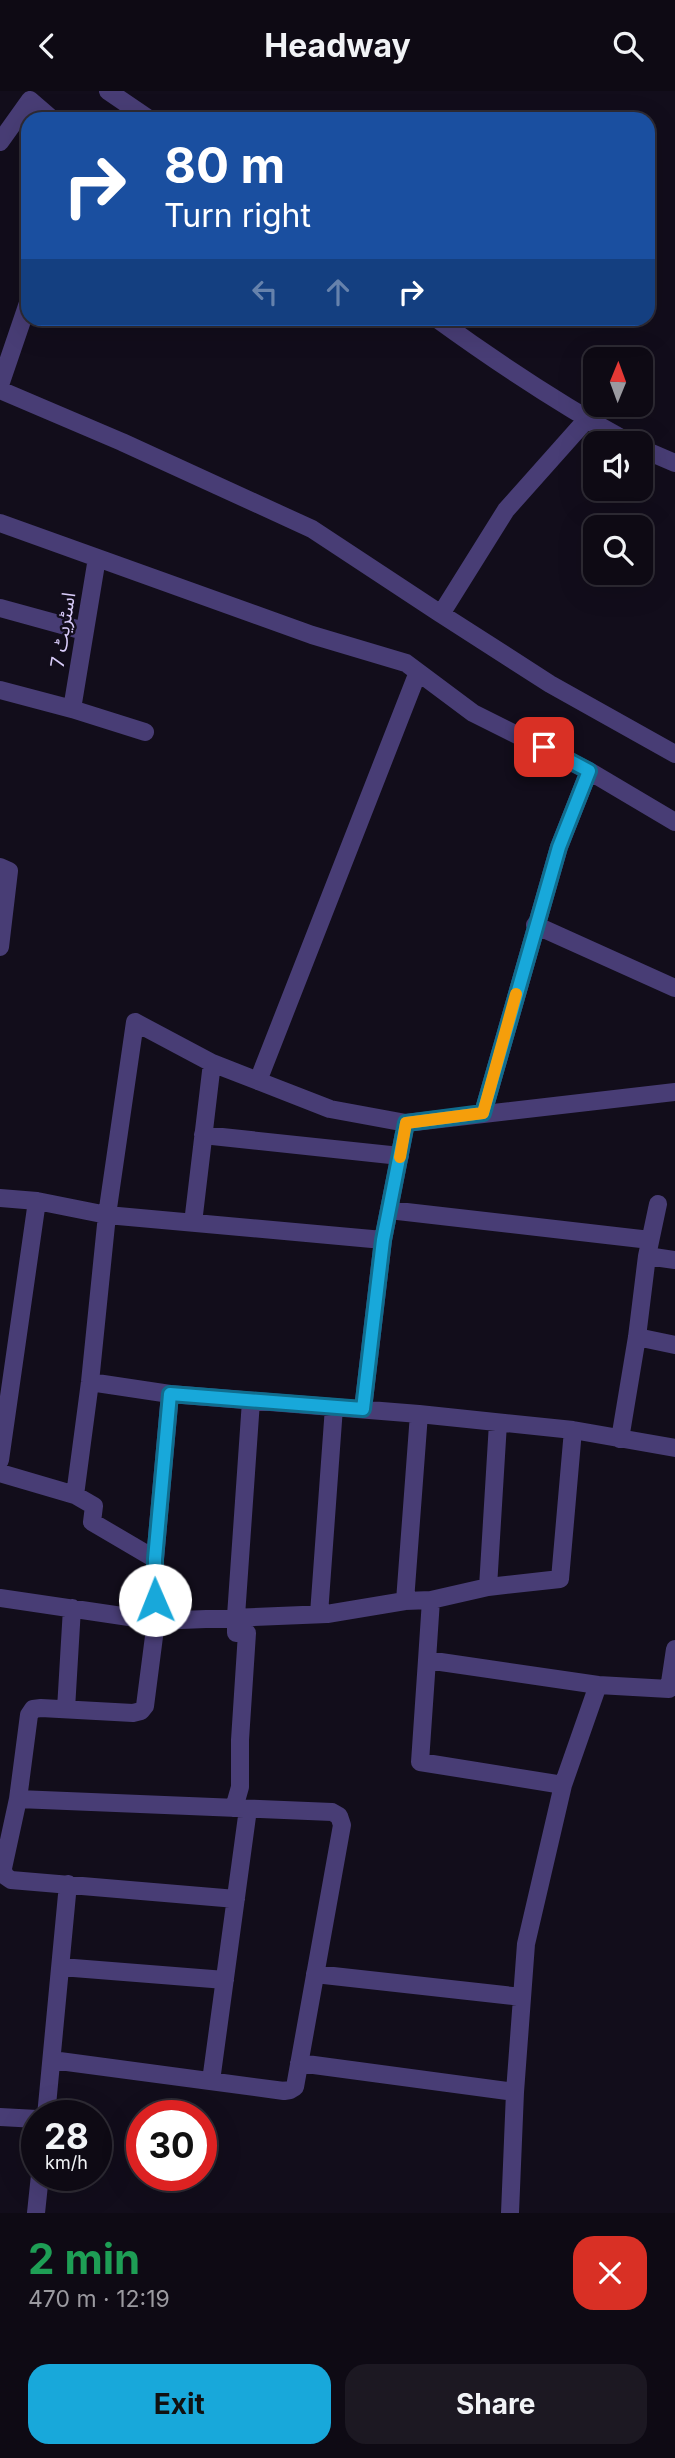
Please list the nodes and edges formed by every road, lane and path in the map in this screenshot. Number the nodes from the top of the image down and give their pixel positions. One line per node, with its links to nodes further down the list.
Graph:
1 (120, 94): 4 (street)
2 (21, 112): 3 (street)
3 (44, 112)
4 (141, 112)
5 (21, 113): 6 (street)
6 (0, 142)
7 (21, 324): 9 (street)
8 (447, 326): 10 (street)
9 (0, 387): 17 (street)
10 (587, 419): 11 (street); 17 (street)
11 (608, 431)
12 (653, 454): 13 (street)
13 (675, 463)
14 (0, 523): 15 (street)
15 (97, 558): 18 (street, اسٹریٹ 7); 19 (street)
16 (0, 608): 18 (street)
17 (441, 614): 23 (street)
18 (84, 631): 21 (street, اسٹریٹ 7)
19 (418, 672): 24 (street); 31 (street)
20 (1, 696): 21 (street)
21 (72, 709): 22 (street)
22 (145, 732)
23 (675, 754)
24 (589, 771): 25 (street); 27 (street)
25 (675, 822)
26 (4, 869): 28 (street)
27 (535, 925): 29 (street); 33 (street)
28 (0, 943)
29 (675, 988)
30 (212, 1063): 31 (street); 35 (street); 41 (street)
31 (258, 1081): 34 (street)
32 (675, 1092): 33 (street)
33 (483, 1113): 34 (street)
34 (406, 1123): 36 (street)
35 (203, 1136): 36 (street); 42 (street)
36 (400, 1157): 40 (street)
37 (0, 1198): 38 (street)
38 (37, 1201): 41 (street); 58 (street)
39 (658, 1204): 44 (street)
40 (389, 1210): 43 (street); 44 (street)
41 (107, 1215): 42 (street); 48 (street)
42 (193, 1223): 43 (street)
43 (383, 1240): 52 (street)
44 (648, 1248): 45 (street); 46 (street)
45 (675, 1260)
46 (637, 1337): 47 (street); 56 (street)
47 (675, 1345)
48 (90, 1382): 49 (street); 60 (street)
49 (170, 1394): 50 (street); 61 (street)
50 (251, 1401): 51 (street); 68 (street)
51 (334, 1407): 52 (street); 67 (street)
52 (363, 1409): 53 (street)
53 (419, 1414): 54 (street); 65 (street)
54 (498, 1423): 55 (street); 62 (street)
55 (573, 1430): 56 (street); 62 (street)
56 (621, 1439): 57 (street)
57 (675, 1448)
58 (0, 1460)
59 (0, 1473): 60 (street)
60 (75, 1495): 61 (street)
61 (155, 1559): 69 (street)
62 (488, 1587): 64 (street)
63 (0, 1598): 66 (street)
64 (431, 1600): 65 (street); 71 (street)
65 (405, 1601): 67 (street)
66 (72, 1608): 69 (street); 73 (street)
67 (319, 1614): 68 (street)
68 (236, 1616): 69 (street); 76 (street)
69 (156, 1621): 73 (street)
70 (675, 1649): 72 (street)
71 (427, 1660): 72 (street); 74 (street)
72 (598, 1685): 74 (street)
73 (66, 1709): 75 (street)
74 (563, 1785): 82 (street)
75 (18, 1799): 76 (street); 77 (street)
76 (241, 1808): 78 (street); 80 (street)
77 (68, 1884): 78 (street); 79 (street)
78 (236, 1899): 81 (street)
79 (61, 1967): 81 (street); 83 (street)
80 (315, 1974): 82 (street); 84 (street)
81 (225, 1980): 85 (street)
82 (522, 1997): 86 (street)
83 (52, 2060): 85 (street); 87 (street)
84 (299, 2063): 85 (street); 86 (street)
85 (211, 2081)
86 (515, 2092): 92 (street)
87 (48, 2100)
88 (0, 2117): 89 (street)
89 (21, 2118)
90 (38, 2191): 91 (street)
91 (36, 2213)
92 (510, 2213)

